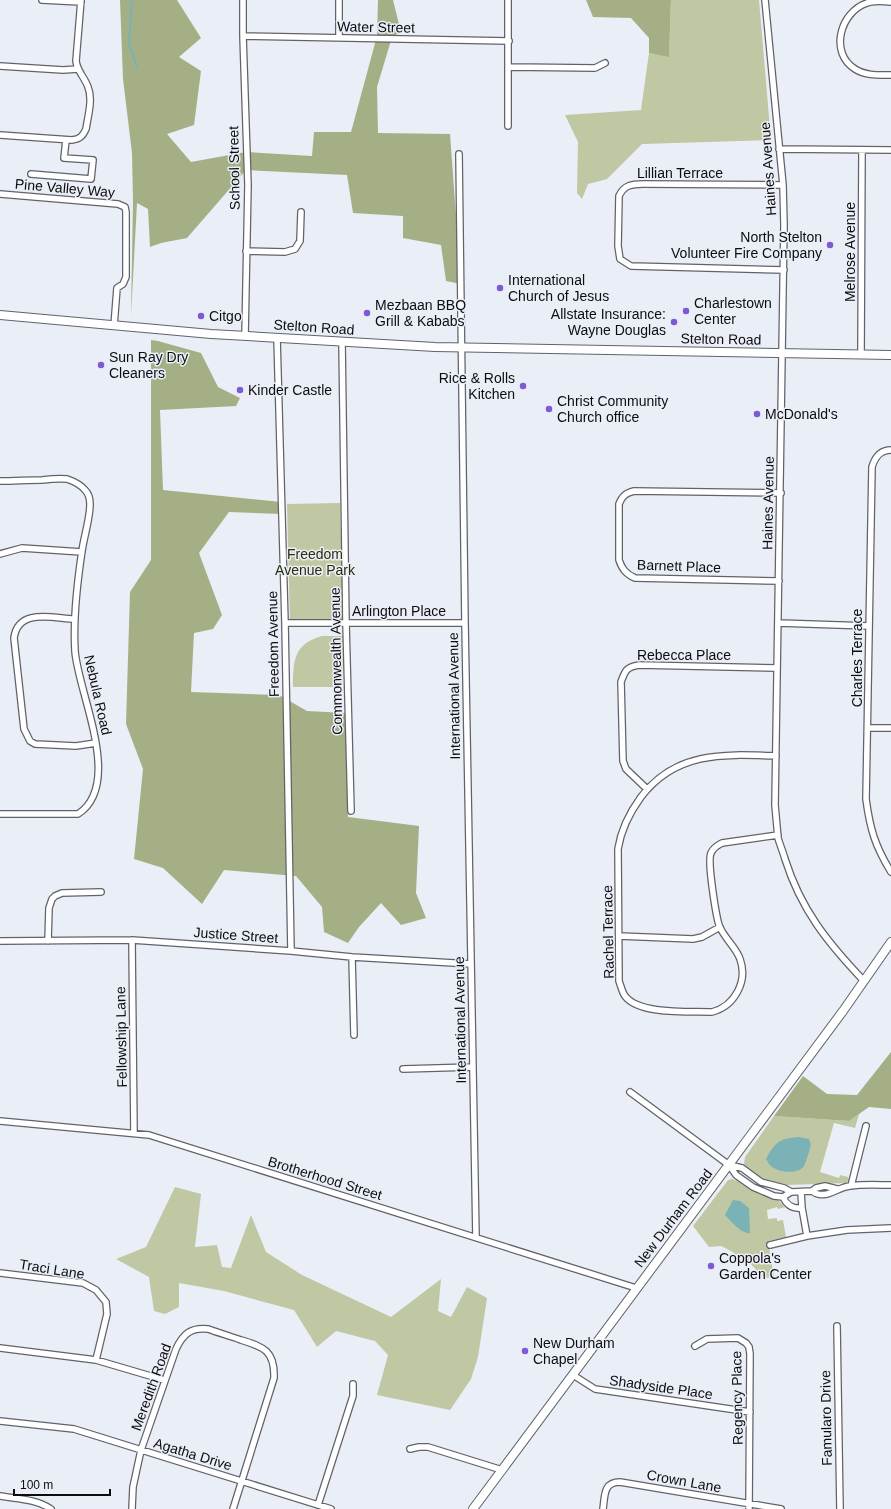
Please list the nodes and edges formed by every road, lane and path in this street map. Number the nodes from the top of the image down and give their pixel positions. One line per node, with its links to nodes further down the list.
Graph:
1 (42, 0): 6 (street)
2 (243, 0): 8 (street, School Street)
3 (339, 0): 9 (street)
4 (508, 0): 10 (street)
5 (765, 0): 19 (street, Haines Avenue)
6 (81, 1): 14 (street)
7 (891, 2): 15 (street)
8 (243, 36): 9 (street, Water Street); 27 (street, School Street)
9 (339, 38): 10 (street, Water Street)
10 (509, 41): 13 (street)
11 (605, 62): 13 (street)
12 (0, 66): 14 (street)
13 (509, 67): 16 (street)
14 (78, 69): 18 (street)
15 (891, 75)
16 (508, 126)
17 (0, 136): 18 (street)
18 (66, 140): 23 (street)
19 (779, 149): 20 (street); 24 (street, Haines Avenue)
20 (862, 150): 21 (street); 36 (street, Melrose Avenue)
21 (891, 150)
22 (459, 154): 34 (street, International Avenue)
23 (31, 174)
24 (784, 185): 28 (street, Haines Avenue); 28 (street, Lillian Terrace)
25 (0, 194): 30 (street, Pine Valley Way)
26 (301, 212): 27 (street)
27 (246, 251): 31 (street, School Street)
28 (784, 270): 35 (street, Haines Avenue)
29 (0, 314): 30 (main road, Stelton Road)
30 (114, 326): 31 (main road, Stelton Road)
31 (245, 336): 32 (main road, Stelton Road)
32 (277, 338): 33 (main road, Stelton Road); 45 (street, Freedom Avenue)
33 (342, 342): 34 (main road, Stelton Road); 46 (street, Commonwealth Avenue)
34 (461, 348): 35 (main road, Stelton Road); 47 (street, International Avenue)
35 (783, 352): 36 (main road, Stelton Road); 40 (street, Haines Avenue)
36 (861, 354): 37 (main road, Stelton Road)
37 (891, 355)
38 (891, 450): 49 (street, Charles Terrace)
39 (0, 482): 41 (street, Nebula Road)
40 (780, 492): 43 (street, Haines Avenue); 43 (street, Barnett Place)
41 (82, 552): 42 (street); 44 (street, Nebula Road)
42 (0, 554)
43 (779, 581): 48 (street, Haines Avenue)
44 (74, 619): 53 (street, Nebula Road); 53 (street)
45 (285, 623): 46 (street, Arlington Place); 67 (street, Freedom Avenue)
46 (346, 623): 47 (street, Arlington Place); 56 (street, Commonwealth Avenue)
47 (465, 623): 69 (street, International Avenue)
48 (778, 623): 49 (street); 50 (street, Haines Avenue)
49 (869, 626): 51 (street, Charles Terrace)
50 (777, 668): 54 (street, Haines Avenue); 55 (street, Rebecca Place)
51 (868, 728): 52 (street); 59 (street, Charles Terrace)
52 (891, 728)
53 (96, 743): 57 (street, Nebula Road)
54 (776, 756): 55 (street, Rachel Terrace); 58 (street, Haines Avenue)
55 (647, 789): 62 (street, Rachel Terrace)
56 (351, 811)
57 (0, 814)
58 (778, 835): 61 (street, Rachel Terrace); 70 (street, Haines Avenue)
59 (891, 872)
60 (101, 892): 65 (street)
61 (720, 927): 62 (street); 62 (street, Rachel Terrace)
62 (619, 936)
63 (132, 940): 65 (street, Justice Street); 67 (street, Justice Street); 77 (street, Fellowship Lane)
64 (0, 941): 65 (street, Justice Street)
65 (48, 941)
66 (891, 942): 70 (main road, New Durham Road)
67 (291, 951): 68 (street, Justice Street)
68 (352, 957): 69 (street, Justice Street); 71 (street)
69 (471, 964): 72 (street, International Avenue)
70 (864, 981): 78 (main road, New Durham Road)
71 (354, 1035)
72 (472, 1067): 73 (street); 87 (street, International Avenue)
73 (403, 1069)
74 (630, 1092): 78 (street)
75 (0, 1121): 77 (street, Brotherhood Street)
76 (866, 1126): 80 (street)
77 (134, 1133): 87 (street, Brotherhood Street)
78 (729, 1165): 81 (street); 83 (street); 90 (main road, New Durham Road)
79 (891, 1185): 80 (street)
80 (851, 1186): 82 (street)
81 (791, 1192): 82 (street); 83 (street)
82 (801, 1192): 84 (street)
83 (783, 1197): 84 (street)
84 (802, 1208): 86 (street)
85 (891, 1228): 86 (street)
86 (807, 1236): 88 (street)
87 (476, 1237): 90 (street, Brotherhood Street)
88 (770, 1245)
89 (0, 1273): 94 (street, Traci Lane)
90 (636, 1288): 95 (main road, New Durham Road)
91 (837, 1326): 114 (street, Famularo Drive)
92 (695, 1346): 98 (street, Regency Place)
93 (0, 1348): 94 (street)
94 (96, 1360): 96 (street)
95 (573, 1375): 98 (street, Shadyside Place); 102 (main road, New Durham Road)
96 (164, 1380): 101 (street, Meredith Road); 103 (street, Meredith Road)
97 (353, 1384): 105 (street)
98 (750, 1412): 106 (street, Regency Place)
99 (0, 1421): 101 (street, Agatha Drive)
100 (410, 1449): 102 (street)
101 (141, 1450): 103 (street, Agatha Drive); 108 (street, Meredith Road)
102 (502, 1470): 111 (main road, New Durham Road)
103 (242, 1481): 105 (street, Agatha Drive); 109 (street, Meredith Road)
104 (0, 1496): 107 (street)
105 (318, 1505): 110 (street, Agatha Drive)
106 (749, 1506): 112 (street, Crown Lane); 113 (street, Crown Lane)
107 (51, 1509)
108 (132, 1509)
109 (233, 1509)
110 (331, 1509)
111 (473, 1509)
112 (603, 1509)
113 (781, 1509)
114 (840, 1509)

